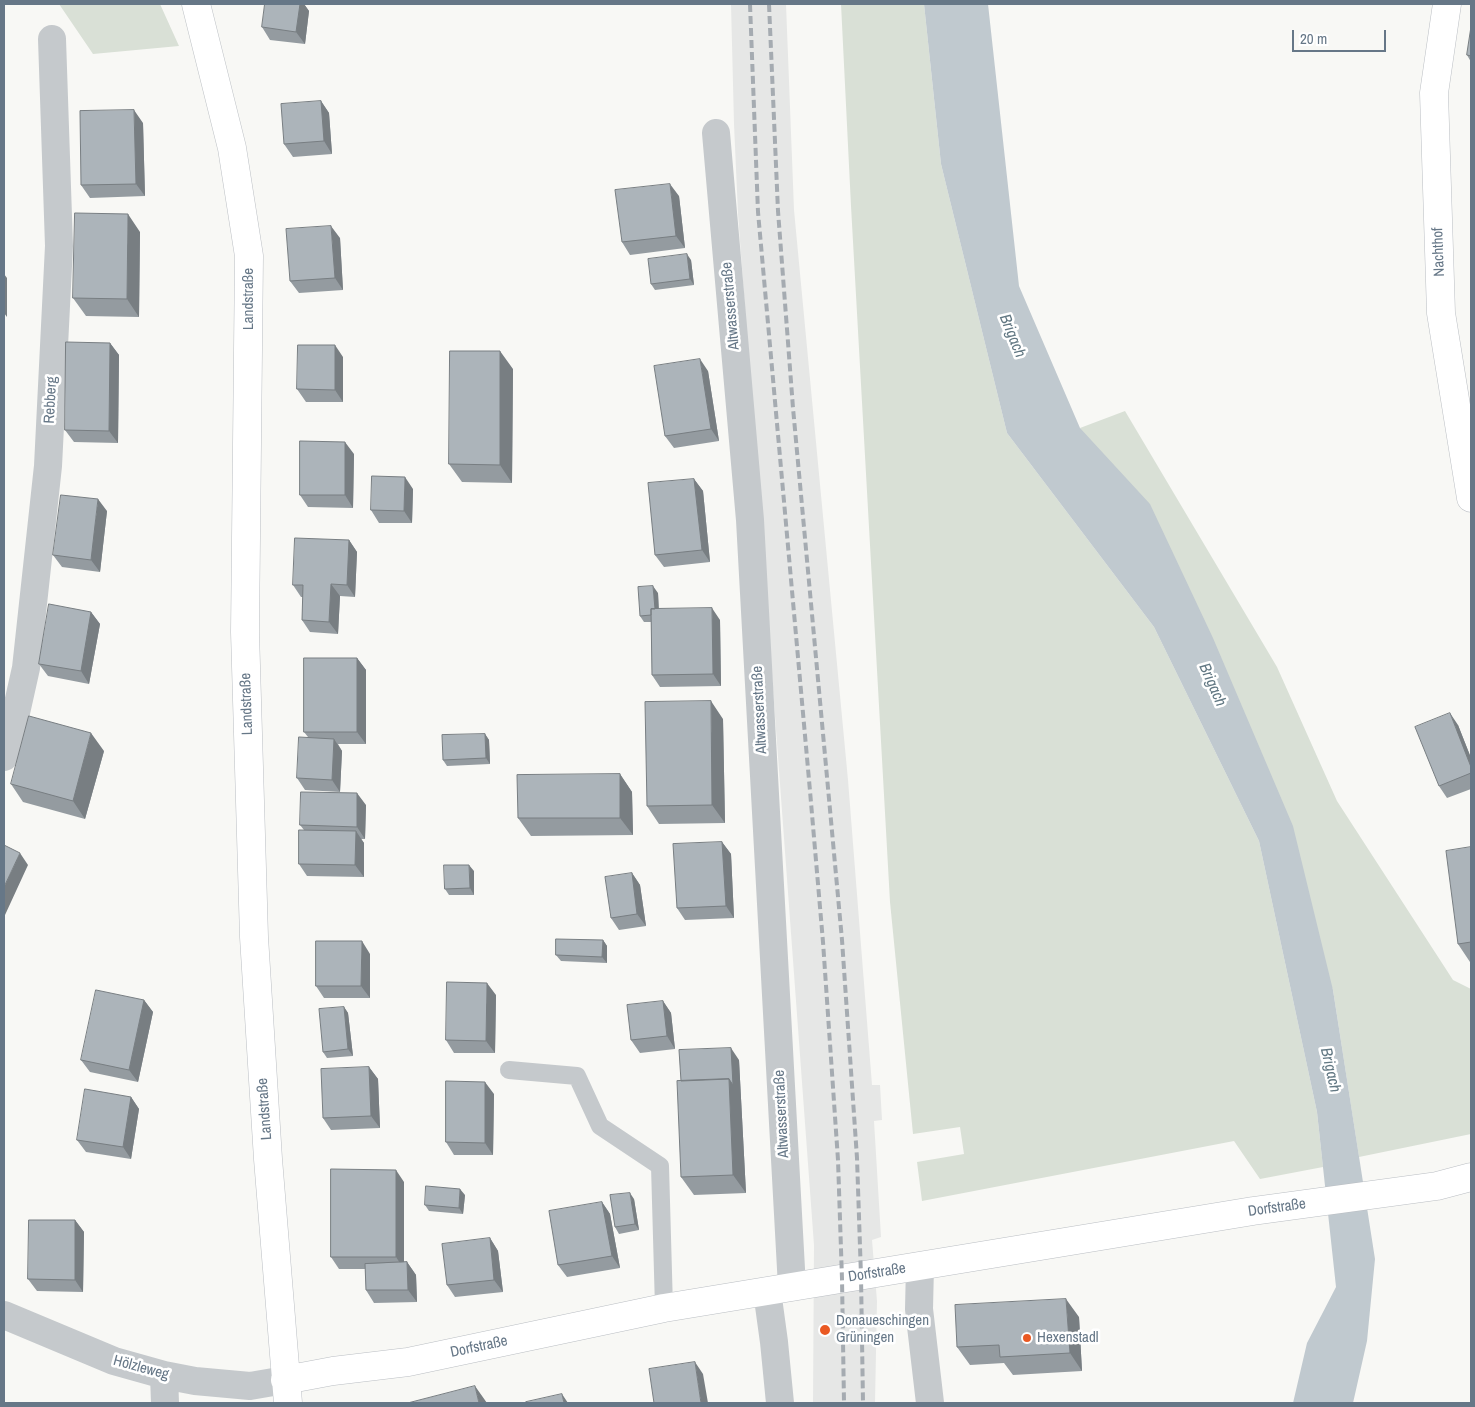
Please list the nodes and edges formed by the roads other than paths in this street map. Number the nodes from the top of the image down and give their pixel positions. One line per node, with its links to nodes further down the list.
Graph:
1 (1447, 4): 5 (street, Nachthof)
2 (197, 7): 14 (street, Landstraße)
3 (52, 39): 6 (street, Rebberg)
4 (716, 133): 10 (street, Altwasserstraße)
5 (1471, 498)
6 (4, 757)
7 (509, 1070): 11 (lane)
8 (1471, 1177): 9 (street, Dorfstraße)
9 (920, 1266): 10 (street, Dorfstraße); 17 (street)
10 (779, 1289): 11 (street, Dorfstraße); 16 (street, Altwasserstraße)
11 (664, 1308): 14 (street, Dorfstraße)
12 (4, 1315): 13 (street, Hölzleweg)
13 (164, 1375): 14 (street, Hölzleweg); 15 (street)
14 (287, 1391)
15 (165, 1403)
16 (780, 1403)
17 (930, 1403)

